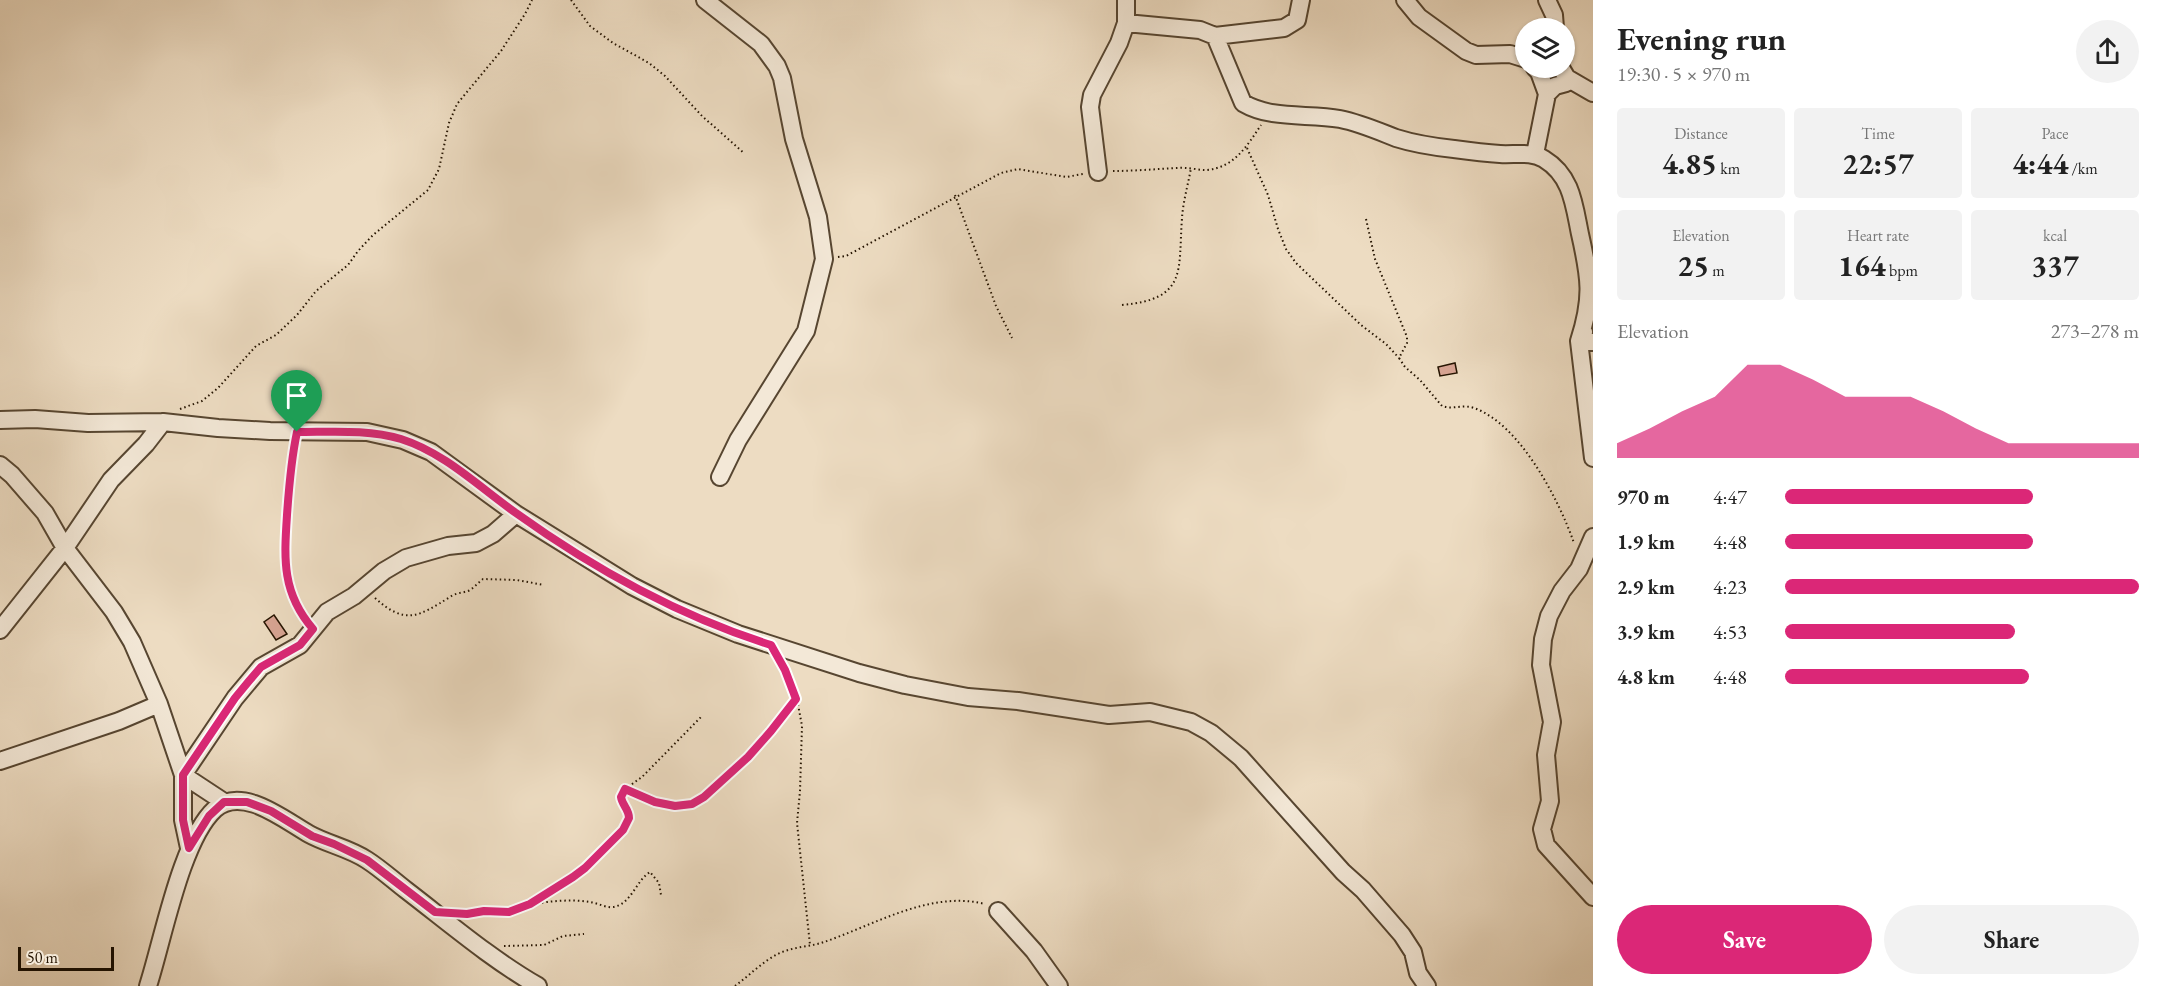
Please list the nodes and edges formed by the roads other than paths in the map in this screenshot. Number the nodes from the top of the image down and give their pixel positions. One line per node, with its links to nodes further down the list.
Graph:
1 (705, 0): 23 (street)
2 (1126, 0): 7 (street)
3 (1301, 0): 8 (street)
4 (1405, 0): 9 (street)
5 (1547, 0): 6 (street)
6 (1554, 18)
7 (1126, 23): 8 (street); 16 (street)
8 (1215, 36): 15 (street)
9 (1515, 56)
10 (1541, 78): 14 (street)
11 (1565, 78): 14 (street)
12 (1571, 78): 13 (street)
13 (1593, 93)
14 (1547, 94): 15 (street)
15 (1535, 154): 18 (street)
16 (1098, 172)
17 (1593, 316): 18 (street)
18 (1586, 341): 21 (street)
19 (0, 420): 20 (street)
20 (163, 422): 24 (street); 26 (street)
21 (1593, 458)
22 (0, 465): 26 (street)
23 (720, 477)
24 (516, 514): 30 (street); 38 (street)
25 (1593, 537): 33 (street)
26 (65, 548): 27 (street); 28 (street)
27 (0, 630)
28 (159, 704): 29 (street); 30 (street)
29 (0, 761)
30 (183, 775): 31 (street); 32 (street)
31 (224, 802): 32 (street); 36 (street)
32 (189, 848): 35 (street)
33 (1593, 897)
34 (998, 911): 37 (street)
35 (148, 986)
36 (538, 986)
37 (1059, 986)
38 (1427, 986)

